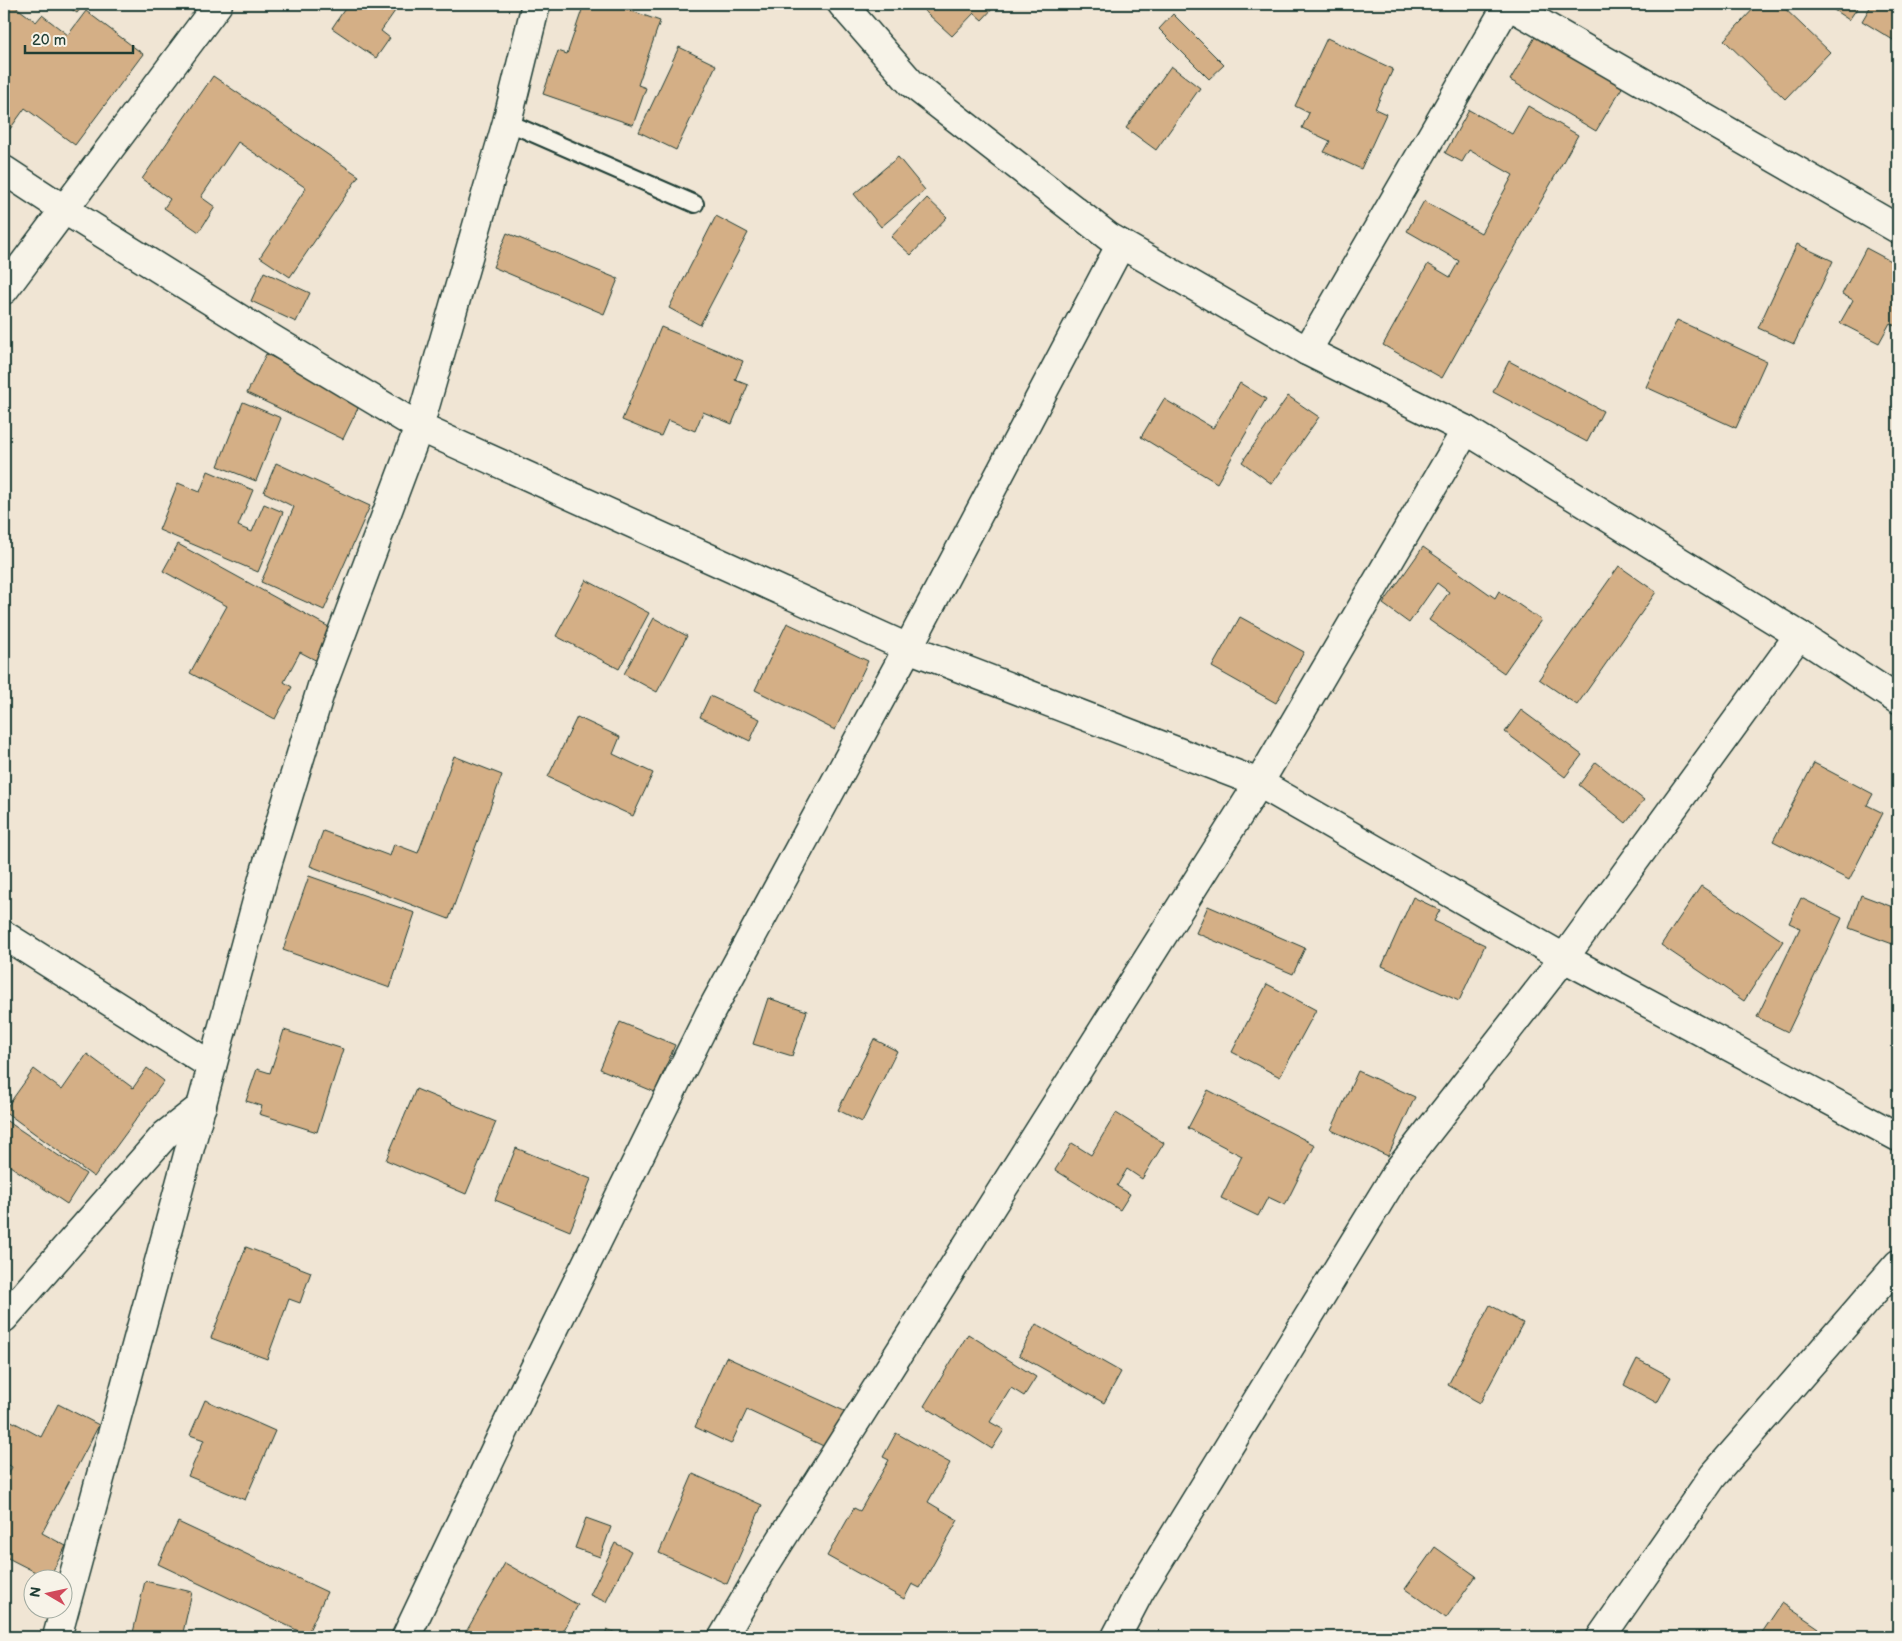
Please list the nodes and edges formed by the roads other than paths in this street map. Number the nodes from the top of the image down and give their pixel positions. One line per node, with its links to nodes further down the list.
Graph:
1 (218, 4): 8 (street)
2 (536, 4): 5 (street)
3 (842, 4): 10 (street)
4 (1507, 4): 9 (street); 12 (street)
5 (506, 122): 7 (lane); 13 (street)
6 (4, 170): 8 (street)
7 (695, 204)
8 (65, 210): 11 (street); 13 (street)
9 (1898, 229)
10 (1121, 244): 12 (street); 16 (street)
11 (4, 290)
12 (1307, 351): 14 (street)
13 (419, 427): 16 (street); 21 (street)
14 (1466, 430): 15 (street); 18 (street)
15 (1799, 635): 17 (street); 20 (street)
16 (908, 648): 18 (street); 27 (street)
17 (1898, 700)
18 (1259, 783): 20 (street); 28 (street)
19 (4, 935): 21 (street)
20 (1564, 958): 23 (street); 29 (street)
21 (212, 1066): 22 (street)
22 (202, 1106): 25 (street); 26 (street)
23 (1898, 1137)
24 (1898, 1264): 30 (street)
25 (4, 1318)
26 (57, 1637)
27 (406, 1637)
28 (723, 1637)
29 (1116, 1637)
30 (1601, 1637)

